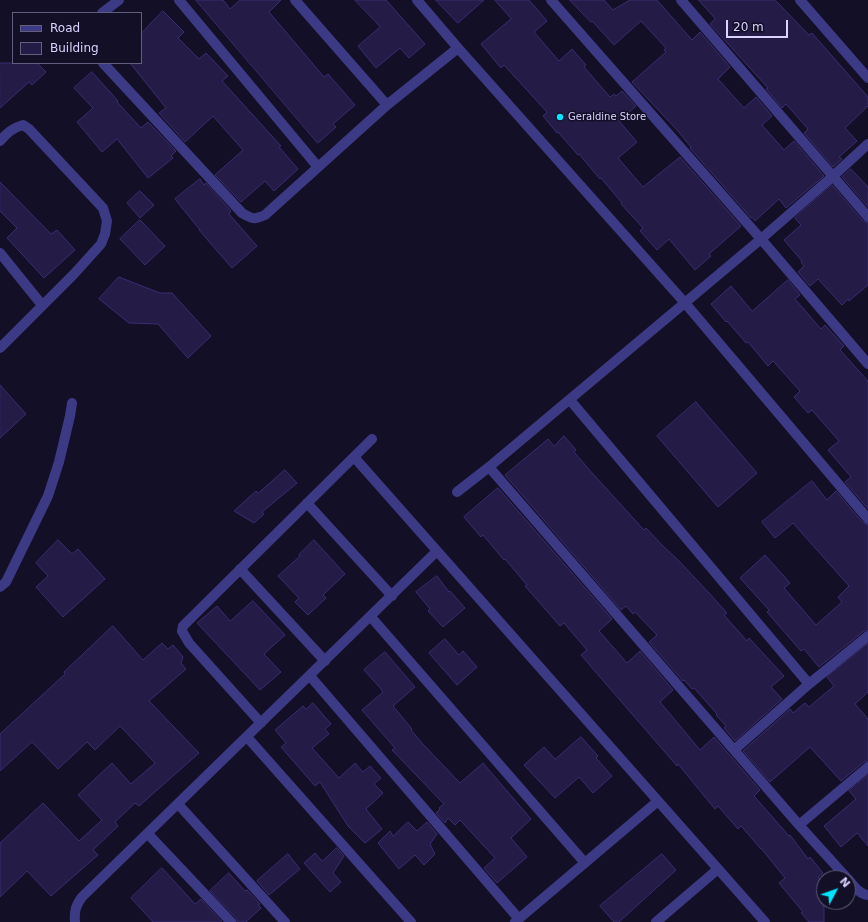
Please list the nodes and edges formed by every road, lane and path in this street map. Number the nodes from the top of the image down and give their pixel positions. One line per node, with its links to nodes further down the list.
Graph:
1 (119, 0): 8 (street)
2 (179, 0): 15 (street)
3 (295, 0): 12 (street)
4 (417, 0): 9 (street)
5 (551, 0): 18 (street)
6 (680, 0): 16 (street)
7 (800, 0): 11 (street)
8 (103, 12)
9 (458, 48): 12 (street); 20 (street)
10 (104, 64): 15 (street)
11 (868, 78)
12 (387, 105): 15 (street)
13 (0, 141): 21 (street)
14 (868, 144): 16 (street)
15 (318, 167)
16 (832, 177): 17 (street); 18 (street)
17 (868, 217)
18 (760, 239): 20 (street); 23 (street)
19 (0, 253): 21 (street)
20 (685, 303): 24 (street); 31 (street)
21 (42, 305): 22 (street)
22 (0, 348)
23 (868, 364)
24 (570, 400): 28 (street); 40 (street)
25 (72, 403): 34 (street)
26 (372, 438): 27 (street)
27 (354, 456): 30 (street); 32 (street)
28 (489, 467): 29 (street); 43 (street)
29 (457, 492)
30 (307, 503): 33 (street); 35 (street)
31 (868, 519)
32 (437, 552): 35 (street); 45 (street)
33 (240, 569): 38 (street); 41 (street)
34 (0, 587)
35 (392, 596): 36 (street)
36 (371, 616): 38 (street); 49 (street)
37 (868, 636): 40 (street)
38 (325, 661): 39 (street)
39 (310, 676): 41 (street); 54 (street)
40 (809, 684): 43 (street)
41 (261, 723): 42 (street)
42 (247, 737): 46 (street); 58 (street)
43 (734, 750): 47 (street)
44 (868, 767): 47 (street)
45 (658, 801): 49 (street); 50 (street)
46 (178, 804): 48 (street); 57 (street)
47 (799, 825): 51 (street)
48 (148, 834): 55 (street); 56 (street)
49 (585, 862): 54 (street)
50 (718, 869): 59 (street); 60 (street)
51 (839, 870)
52 (856, 889): 53 (street)
53 (868, 896)
54 (517, 920)
55 (75, 922)
56 (231, 922)
57 (285, 922)
58 (411, 922)
59 (656, 922)
60 (765, 922)

